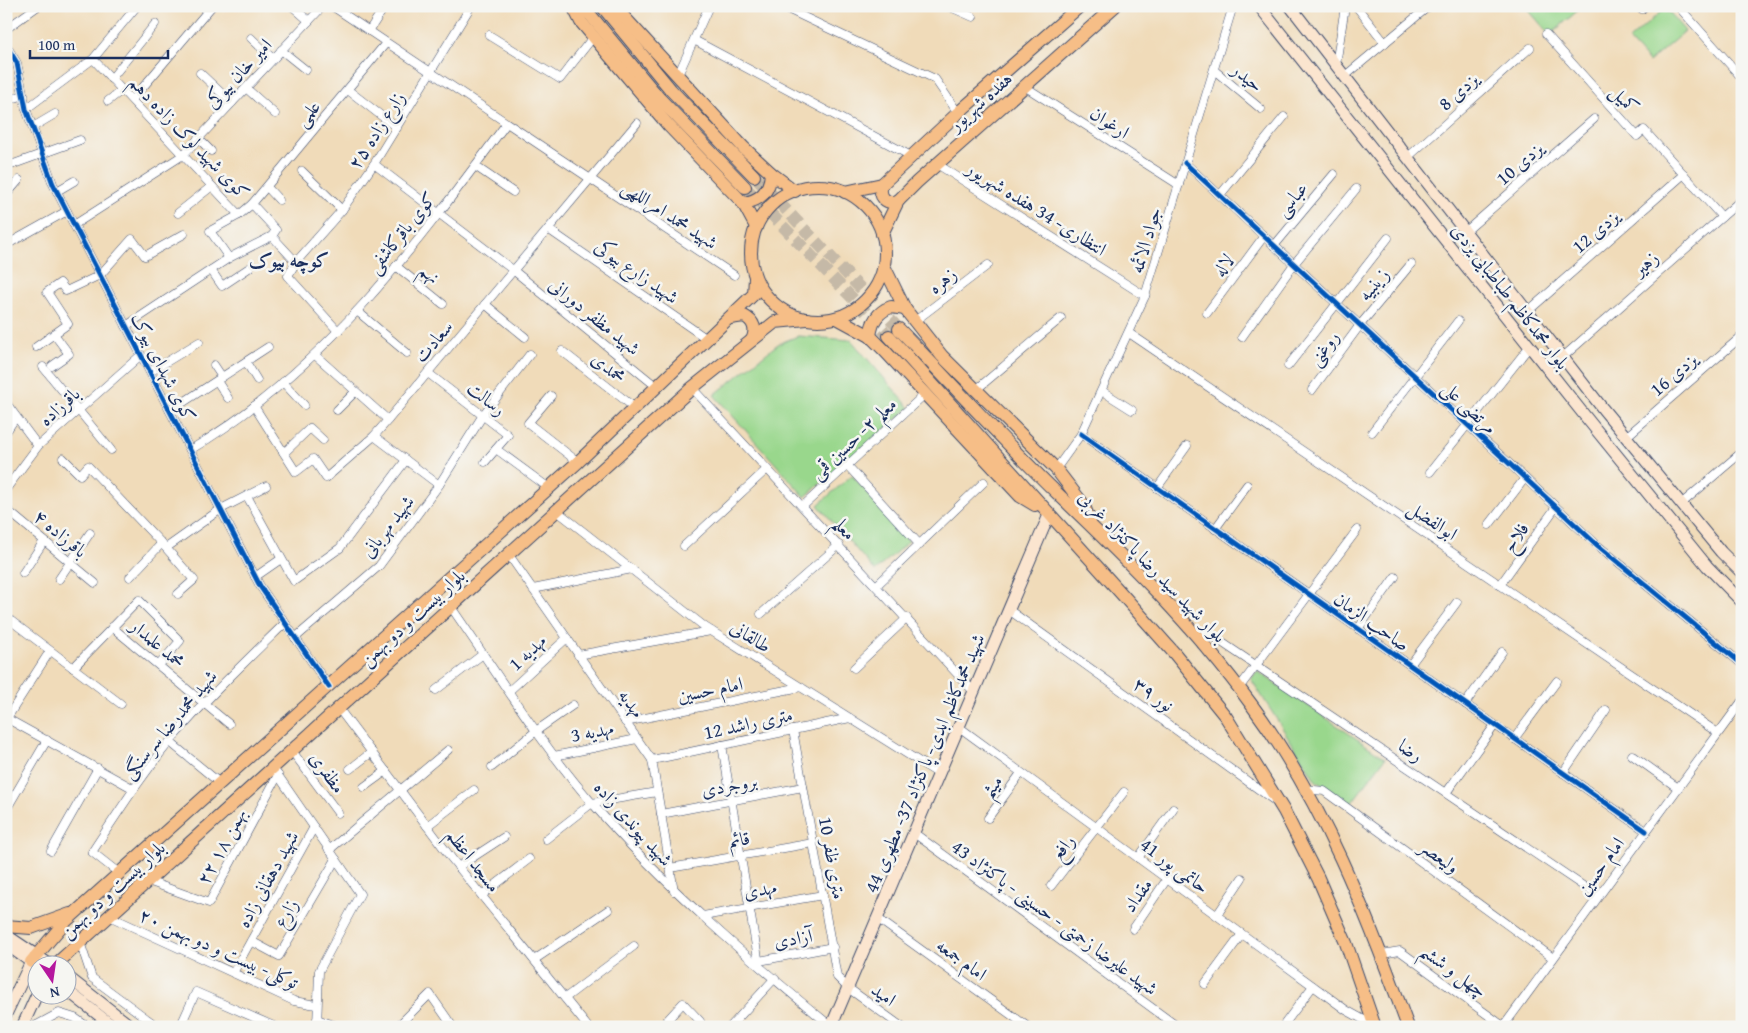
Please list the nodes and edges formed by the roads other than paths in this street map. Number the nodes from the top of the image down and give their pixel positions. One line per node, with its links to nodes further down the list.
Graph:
1 (38, 6): 30 (street)
2 (137, 6): 42 (street)
3 (212, 6): 58 (street)
4 (292, 6): 28 (street)
5 (323, 6): 28 (street, امیر خان بیوکی)
6 (332, 6): 31 (street, شهید محمد امراللهی)
7 (385, 6): 31 (street)
8 (471, 6): 48 (street, زارع زاده ۲۵)
9 (573, 6): 34 (main road)
10 (583, 6): 97 (main road)
11 (602, 6): 89 (main road)
12 (614, 6): 49 (main road)
13 (709, 6): 36 (street)
14 (781, 6): 64 (street)
15 (948, 6): 27 (street)
16 (1115, 6): 53 (main road, هفده شهریور)
17 (1233, 6): 46 (street, جواد الائمه)
18 (1259, 6): 169 (main road, بلوار محمدکاظم طباطبایی یزدی)
19 (1290, 6): 44 (main road, بلوار محمدکاظم طباطبایی یزدی)
20 (1345, 6): 44 (street)
21 (1356, 6): 38 (street)
22 (1429, 6): 38 (street)
23 (1639, 6): 24 (street)
24 (1645, 6)
25 (1678, 6): 51 (street)
26 (1077, 7): 64 (main road, هفده شهریور)
27 (973, 17)
28 (309, 21): 41 (street, امیر خان بیوکی)
29 (155, 24): 52 (street)
30 (6, 29)
31 (369, 32): 37 (street, شهید محمد امراللهی)
32 (1546, 34): 88 (street, کمیل)
33 (489, 35): 34 (street)
34 (594, 36): 109 (main road)
35 (251, 38): 43 (street)
36 (694, 40): 49 (street); 78 (street)
37 (386, 43): 48 (street, شهید محمد امراللهی); 56 (street, علمی)
38 (1385, 43): 50 (street)
39 (6, 45): 57 (street, کوی شهدای بیوک)
40 (1530, 48): 79 (street, یزدی 8)
41 (281, 50): 43 (street, امیر خان بیوکی); 45 (street)
42 (93, 59): 52 (street, کوی شهید لوک زاده دهم); 62 (street)
43 (273, 59): 54 (street, امیر خان بیوکی)
44 (1336, 65): 50 (main road, بلوار محمدکاظم طباطبایی یزدی)
45 (306, 70)
46 (1214, 70): 63 (street, حیدر); 80 (street, جواد الائمه)
47 (200, 73): 61 (street)
48 (431, 74): 70 (street, شهید محمد امراللهی); 72 (street, زارع زاده ۲۵)
49 (678, 75): 86 (main road)
50 (1346, 76): 79 (main road, بلوار محمدکاظم طباطبایی یزدی)
51 (1742, 78)
52 (111, 79): 55 (street, کوی شهید لوک زاده دهم)
53 (1024, 86): 82 (main road, هفده شهریور); 94 (street, ارغوان)
54 (246, 88): 61 (street, امیر خان بیوکی); 66 (street)
55 (122, 90): 58 (street, کوی شهید لوک زاده دهم); 60 (street)
56 (348, 90): 72 (street); 96 (street, علمی)
57 (24, 95): 59 (street); 62 (street, کوی شهدای بیوک)
58 (132, 100): 77 (street, کوی شهید لوک زاده دهم)
59 (6, 101)
60 (108, 101)
61 (232, 103): 73 (street, امیر خان بیوکی)
62 (26, 108): 71 (street, کوی شهدای بیوک)
63 (1261, 109)
64 (958, 113): 78 (main road, هفده شهریور)
65 (55, 114): 71 (street)
66 (275, 114)
67 (1284, 116): 105 (street)
68 (1594, 119): 120 (street, یزدی 10)
69 (637, 123): 91 (street, سعادت)
70 (506, 124): 84 (street, کوی باقرکاشفی); 91 (street, شهید محمد امراللهی)
71 (33, 127): 76 (street, کوی شهدای بیوک)
72 (397, 128): 81 (street, زارع زاده ۲۵)
73 (198, 138): 75 (street); 77 (street, امیر خان بیوکی)
74 (80, 140): 76 (street)
75 (211, 151)
76 (42, 154): 83 (street); 100 (street, کوی شهدای بیوک)
77 (183, 155): 95 (street, کوی شهید لوک زاده دهم); 117 (street, امیر خان بیوکی)
78 (911, 156): 93 (main road, هفده شهریور)
79 (1408, 158): 120 (main road, بلوار محمدکاظم طباطبایی یزدی)
80 (1185, 163): 94 (street, جواد الائمه); 105 (street, مرتضی علی)
81 (374, 164): 111 (street, زارع زاده ۲۵); 114 (street, شهید مظفر دورانی)
82 (937, 164): 107 (main road, هفده شهریور); 141 (street, انتظاری- 34 هفده شهریور)
83 (11, 165)
84 (475, 166): 102 (street); 114 (street, کوی باقرکاشفی)
85 (302, 171): 111 (street)
86 (771, 173): 101 (main road); 109 (main road)
87 (1334, 174): 127 (street, عباسی)
88 (1684, 174): 116 (street, کمیل); 147 (street, یزدی 12)
89 (754, 176)
90 (19, 180): 104 (street)
91 (588, 180): 119 (street, سعادت); 139 (street, شهید محمد امراللهی)
92 (74, 181): 100 (street)
93 (882, 184): 103 (main road); 107 (main road)
94 (1179, 185): 141 (street, جواد الائمه)
95 (212, 186): 113 (street); 115 (street, کوی شهید لوک زاده دهم)
96 (267, 187): 106 (street); 110 (street, علمی)
97 (745, 187)
98 (1356, 189): 130 (street)
99 (1742, 189): 108 (street, زهیر)
100 (57, 191): 112 (street, کوی شهدای بیوک)
101 (795, 191): 103 (main road); 118 (main road)
102 (513, 192)
103 (845, 192): 122 (main road)
104 (6, 195)
105 (1220, 195): 124 (street, مرتضی علی)
106 (279, 200)
107 (898, 201): 122 (main road, هفده شهریور)
108 (1741, 201): 116 (street, زهیر)
109 (743, 202): 118 (main road)
110 (252, 204): 115 (street, کوی شهید لوک زاده دهم); 123 (street, کوی شهید لوک زاده دهم)
111 (342, 210): 129 (street, زارع زاده ۲۵)
112 (67, 211): 117 (street, کوی شهدای بیوک); 126 (street)
113 (178, 213)
114 (438, 214): 133 (street, کوی باقرکاشفی); 137 (street, شهید مظفر دورانی)
115 (239, 215): 128 (street)
116 (1722, 217): 175 (street, زهیر)
117 (74, 225): 138 (street, کوی شهدای بیوک)
118 (756, 227): 140 (main road)
119 (548, 228): 137 (street, سعادت); 164 (street, شهید زارع بیوکی)
120 (1465, 232): 147 (main road, بلوار محمدکاظم طباطبایی یزدی)
121 (184, 234): 138 (street)
122 (882, 234): 134 (main road)
123 (272, 236): 128 (street); 129 (street, کوی شهید لوک زاده دهم)
124 (1264, 236): 127 (street, مرتضی علی); 148 (street, لاله)
125 (1388, 238): 144 (street)
126 (6, 245)
127 (1274, 246): 130 (street, مرتضی علی)
128 (229, 258): 136 (street)
129 (296, 262): 157 (street)
130 (1294, 264): 144 (street, مرتضی علی); 163 (street)
131 (1411, 264): 155 (street, زینبیه)
132 (988, 265): 154 (street, زهره)
133 (396, 266): 142 (street, نهم); 146 (street, کوی باقرکاشفی)
134 (884, 266): 145 (main road); 150 (main road)
135 (249, 268): 136 (street)
136 (211, 270): 156 (street)
137 (513, 270): 143 (street, سعادت); 187 (street, شهید مظفر دورانی)
138 (100, 275): 156 (street, کوی شهدای بیوک); 159 (street)
139 (734, 275)
140 (755, 278): 149 (main road, بلوار بیست و دو بهمن); 152 (main road)
141 (1145, 296): 158 (street, جواد الائمه)
142 (443, 304)
143 (485, 304): 162 (street); 182 (street, سعادت)
144 (1336, 304): 155 (street, مرتضی علی); 179 (street)
145 (904, 309): 154 (main road); 160 (main road)
146 (357, 311): 157 (street, کوی باقرکاشفی); 171 (street)
147 (1528, 312): 175 (main road, بلوار محمدکاظم طباطبایی یزدی)
148 (1208, 313)
149 (730, 318): 164 (main road, بلوار بیست و دو بهمن); 165 (main road)
150 (837, 318): 152 (main road); 160 (main road)
151 (1061, 318): 189 (street)
152 (807, 320): 165 (main road, بلوار بیست و دو بهمن)
153 (1458, 321): 183 (street)
154 (915, 322): 189 (main road)
155 (1360, 325): 183 (street, مرتضی علی); 190 (street, روغنی)
156 (126, 326): 173 (street, کوی شهدای بیوک)
157 (338, 331): 174 (street, کوی باقرکاشفی)
158 (1129, 333): 191 (street, جواد الائمه); 269 (street, ابوالفضل)
159 (54, 334): 167 (street); 178 (street)
160 (870, 336): 193 (main road)
161 (1742, 336): 214 (street, یزدی 16)
162 (525, 337)
163 (1242, 337)
164 (707, 339): 187 (main road, بلوار بیست و دو بهمن)
165 (752, 340): 188 (main road, بلوار بیست و دو بهمن)
166 (199, 342): 181 (street)
167 (36, 347)
168 (268, 347): 176 (street)
169 (1529, 347): 208 (main road, بلوار محمدکاظم طباطبایی یزدی); 209 (street)
170 (562, 351): 199 (street, محمدی)
171 (407, 353)
172 (530, 354): 205 (street, شهید مهربانی)
173 (141, 355): 181 (street, کوی شهدای بیوک); 200 (street, باقرزاده)
174 (315, 355): 186 (street, کوی باقرکاشفی); 192 (street)
175 (1563, 357): 201 (main road, بلوار محمدکاظم طباطبایی یزدی)
176 (246, 362): 184 (street); 185 (street)
177 (214, 365): 184 (street)
178 (52, 366)
179 (1288, 366)
180 (43, 367): 200 (street)
181 (150, 372): 204 (street, کوی شهدای بیوک)
182 (428, 373): 205 (street, رسالت); 207 (street, سعادت)
183 (1414, 376): 209 (street, مرتضی علی); 211 (street)
184 (219, 379): 195 (street); 204 (street)
185 (257, 380)
186 (283, 382): 197 (street); 198 (street, کوی باقرکاشفی)
187 (657, 387): 199 (main road, بلوار بیست و دو بهمن)
188 (692, 388): 228 (street, معلم); 245 (main road, بلوار بیست و دو بهمن)
189 (977, 389): 229 (main road)
190 (1312, 390)
191 (1102, 391): 203 (street); 212 (street, جواد الائمه)
192 (355, 392): 202 (street); 207 (street)
193 (925, 394): 227 (street, معلم ۲- حسین قمی); 246 (main road)
194 (551, 396): 226 (street)
195 (228, 398)
196 (6, 403): 206 (street)
197 (304, 405)
198 (254, 406): 220 (street, کوی باقرکاشفی); 221 (street, سعادت)
199 (635, 408): 226 (main road, بلوار بیست و دو بهمن)
200 (79, 409): 216 (street, باقرزاده); 219 (street)
201 (1603, 409): 208 (main road); 214 (main road, بلوار محمدکاظم طباطبایی یزدی)
202 (337, 410)
203 (1132, 410)
204 (170, 411): 220 (street, کوی شهدای بیوک)
205 (482, 415): 218 (street, رسالت); 233 (street, شهید مهربانی)
206 (16, 417): 210 (street); 216 (street)
207 (388, 420): 213 (street, سعادت)
208 (1588, 421): 276 (main road, بلوار محمدکاظم طباطبایی یزدی)
209 (1468, 425): 230 (street); 231 (street, مرتضی علی)
210 (6, 432)
211 (1372, 432)
212 (1082, 434): 229 (street, جواد الائمه); 237 (street, صاحب الزمان)
213 (374, 436): 221 (street, سعادت); 224 (street)
214 (1626, 437): 240 (main road, بلوار محمدکاظم طباطبایی یزدی)
215 (323, 440): 221 (street)
216 (38, 446): 238 (street, باقرزاده)
217 (1187, 446): 237 (street)
218 (496, 449): 225 (street); 236 (street)
219 (110, 450)
220 (190, 450): 244 (street, کوی شهدای بیوک)
221 (284, 452)
222 (1742, 452): 240 (street)
223 (63, 458): 255 (street)
224 (406, 460): 233 (street); 258 (street)
225 (485, 462)
226 (578, 462): 236 (main road, بلوار بیست و دو بهمن)
227 (848, 465): 241 (street, معلم ۲- حسین قمی); 254 (street)
228 (768, 468): 241 (street, معلم); 256 (street)
229 (1056, 469): 247 (main road)
230 (1430, 472)
231 (1525, 478): 242 (street, مرتضی علی); 248 (street)
232 (984, 482): 254 (street)
233 (439, 485): 287 (street, شهید مهربانی)
234 (1246, 485): 249 (street)
235 (266, 486): 239 (street)
236 (549, 488): 261 (main road, بلوار بیست و دو بهمن)
237 (1157, 488): 249 (street, صاحب الزمان)
238 (6, 489)
239 (247, 496): 244 (street); 258 (street)
240 (1681, 504): 263 (main road, بلوار محمدکاظم طباطبایی یزدی)
241 (802, 506): 253 (street, معلم)
242 (1556, 507): 269 (street, فلاح); 294 (street, مرتضی علی)
243 (6, 509): 252 (street, باقرزاده ۴)
244 (220, 510): 255 (street); 265 (street, کوی شهدای بیوک)
245 (557, 511): 257 (main road, بلوار بیست و دو بهمن); 260 (street, طالقانی)
246 (1049, 515): 247 (main road, بلوار شهید سید رضا پاکنژاد غربی); 278 (main road, شهید محمدکاظم ابدی- پاکنژاد 37- مطهری 44); 357 (main road)
247 (1092, 525): 302 (main road, بلوار شهید سید رضا پاکنژاد غربی)
248 (1489, 525)
249 (1215, 529): 274 (street, صاحب الزمان)
250 (1358, 530): 274 (street)
251 (90, 533): 259 (street)
252 (44, 541): 259 (street, باقرزاده ۴); 262 (street)
253 (839, 545): 270 (street, معلم); 279 (street)
254 (920, 545): 270 (street)
255 (164, 546): 264 (street); 273 (street)
256 (684, 546)
257 (509, 555): 271 (main road, بلوار بیست و دو بهمن); 272 (street, مهدیه)
258 (281, 559): 265 (street)
259 (71, 562): 267 (street); 268 (street, باقرزاده ۴)
260 (632, 569): 272 (street); 285 (street, طالقانی)
261 (456, 572): 271 (main road); 300 (main road, بلوار بیست و دو بهمن)
262 (24, 573)
263 (1742, 574)
264 (130, 577)
265 (255, 577): 282 (street, کوی شهدای بیوک)
266 (1395, 577): 284 (street)
267 (59, 579)
268 (95, 583)
269 (1500, 585): 321 (street, ابوالفضل)
270 (876, 586): 281 (street, معلم)
271 (471, 589): 277 (main road, بلوار بیست و دو بهمن)
272 (533, 589): 288 (street, مهدیه)
273 (178, 594)
274 (1309, 594): 284 (street, صاحب الزمان); 293 (street)
275 (1457, 602): 296 (street)
276 (1742, 602)
277 (451, 607): 291 (street, شهید پیوندی زاده); 311 (main road, بلوار بیست و دو بهمن)
278 (1009, 610): 305 (main road, شهید محمدکاظم ابدی- پاکنژاد 37- مطهری 44); 357 (street, نور ۳۹)
279 (761, 614)
280 (6, 617): 289 (street)
281 (907, 618): 298 (street); 305 (street, معلم)
282 (285, 623): 287 (street, کوی شهدای بیوک); 307 (street, شهید محمدرضا سرسنگی)
283 (112, 626): 295 (street, محمد علمدار); 295 (street, محمد علمدار); 297 (street, محمد علمدار)
284 (1358, 629): 296 (street, صاحب الزمان)
285 (711, 630): 292 (street); 301 (street, طالقانی)
286 (1205, 631): 293 (street, رضا)
287 (295, 638): 300 (street, کوی شهدای بیوک)
288 (566, 638): 292 (street, مهدیه); 304 (street, مهدیه 1)
289 (50, 651): 297 (street); 313 (street)
290 (1502, 652): 309 (street)
291 (483, 654): 303 (street); 304 (street, شهید پیوندی زاده)
292 (578, 655): 315 (street, مهدیه)
293 (1257, 664): 302 (street); 353 (street, رضا)
294 (1742, 664)
295 (158, 665): 307 (street, محمد علمدار)
296 (1410, 665): 309 (street, صاحب الزمان)
297 (73, 668): 308 (street)
298 (854, 668)
299 (1557, 681): 323 (street)
300 (329, 687): 333 (main road, بلوار بیست و دو بهمن)
301 (801, 687): 314 (street, طالقانی); 315 (street, امام حسین)
302 (1239, 688): 349 (main road, بلوار شهید سید رضا پاکنژاد غربی)
303 (436, 690)
304 (509, 691): 320 (street, شهید پیوندی زاده)
305 (974, 692): 318 (main road, شهید محمدکاظم ابدی- پاکنژاد 37- مطهری 44)
306 (1742, 701): 321 (street, امام حسین)
307 (204, 703): 316 (street, محمد علمدار); 325 (street, شهید محمدرضا سرسنگی)
308 (121, 704)
309 (1465, 704): 317 (street, صاحب الزمان)
310 (573, 705): 320 (street)
311 (339, 709): 328 (main road, بلوار بیست و دو بهمن); 329 (street, مسجد اعظم)
312 (1606, 710): 340 (street)
313 (7, 718): 324 (street)
314 (850, 718): 319 (street, 12 متری راشد); 341 (street, طالقانی)
315 (625, 722): 322 (street, مهدیه)
316 (229, 724)
317 (1495, 725): 323 (street, صاحب الزمان); 353 (street)
318 (959, 727): 339 (street, حاتمی پور 41); 341 (main road, شهید محمدکاظم ابدی- پاکنژاد 37- مطهری 44)
319 (793, 730): 326 (street, 12 متری راشد); 345 (street, 10 متری ظفر)
320 (536, 731): 331 (street, شهید پیوندی زاده); 334 (street)
321 (1718, 733): 347 (street, امام حسین)
322 (637, 739): 331 (street, مهدیه 3); 332 (street, مهدیه)
323 (1514, 739): 340 (street, صاحب الزمان)
324 (47, 740): 335 (street); 354 (street)
325 (170, 742): 343 (street); 346 (street, شهید محمدرضا سرسنگی)
326 (722, 746): 332 (street, 12 متری راشد); 355 (street)
327 (448, 750): 348 (street)
328 (292, 751): 338 (main road, بلوار بیست و دو بهمن); 360 (street, مظفری)
329 (372, 752): 336 (street); 337 (street, مسجد اعظم)
330 (1632, 755): 347 (street)
331 (554, 756): 356 (street, شهید پیوندی زاده)
332 (652, 760): 351 (street, مهدیه)
333 (241, 766): 342 (main road); 343 (main road, بلوار بیست و دو بهمن)
334 (492, 767)
335 (98, 768): 346 (street); 372 (street)
336 (350, 769)
337 (386, 771): 344 (street); 348 (street, مسجد اعظم)
338 (276, 772): 342 (main road, بلوار بیست و دو بهمن); 364 (street); 382 (street, ۲۲ بهمن ۱۸)
339 (1021, 773): 362 (street, میثم); 365 (street, حاتمی پور 41)
340 (1563, 773): 366 (street, صاحب الزمان)
341 (939, 774): 367 (main road, شهید محمدکاظم ابدی- پاکنژاد 37- مطهری 44)
342 (257, 783): 382 (main road, بلوار بیست و دو بهمن)
343 (221, 784): 379 (main road, بلوار بیست و دو بهمن)
344 (364, 787)
345 (803, 787): 355 (street, بروجردی); 370 (street, 10 متری ظفر)
346 (134, 788): 379 (street, شهید محمدرضا سرسنگی)
347 (1678, 788): 366 (street, امام حسین)
348 (400, 789): 363 (street, مسجد اعظم); 371 (street)
349 (1304, 789): 404 (main road, بلوار شهید سید رضا پاکنژاد غربی); 409 (street, ولیعصر)
350 (474, 790): 363 (street)
351 (657, 792): 356 (street); 361 (street, مهدیه)
352 (1124, 792): 365 (street, رافع)
353 (1446, 793): 387 (street, رضا)
354 (9, 801): 359 (street)
355 (731, 801): 361 (street, بروجردی); 373 (street)
356 (592, 803): 369 (street); 384 (street, شهید پیوندی زاده)
357 (1280, 805): 428 (main road)
358 (1173, 809): 374 (street)
359 (6, 810)
360 (338, 813)
361 (661, 814): 378 (street, مهدیه)
362 (988, 818)
363 (427, 826): 377 (street, مسجد اعظم)
364 (314, 827): 371 (street); 399 (street, شهید دهقانی زاده)
365 (1097, 828): 374 (street, حاتمی پور 41); 383 (street, رافع)
366 (1646, 831): 387 (street, امام حسین)
367 (914, 833): 394 (main road, شهید محمدکاظم ابدی- پاکنژاد 37- مطهری 44); 446 (street, شهید علیرضا زحمتی - حسینی - پاکنژاد 43)
368 (504, 837): 377 (street)
369 (546, 839)
370 (813, 842): 373 (street, قائم); 385 (street, 10 متری ظفر)
371 (329, 850): 375 (street)
372 (51, 851)
373 (740, 855): 378 (street, قائم); 388 (street)
374 (1138, 858): 381 (street, حاتمی پور 41)
375 (336, 859): 399 (street, زارع); 421 (street)
376 (528, 859): 386 (street)
377 (458, 867): 386 (street, مسجد اعظم)
378 (670, 868): 384 (street, مهدیه)
379 (120, 874): 389 (main road, بلوار بیست و دو بهمن)
380 (1242, 878): 391 (street)
381 (1167, 880): 391 (street, حاتمی پور 41); 396 (street, مقداد)
382 (148, 881): 392 (main road, بلوار بیست و دو بهمن)
383 (1051, 886)
384 (674, 891): 393 (street, شهید پیوندی زاده)
385 (823, 895): 388 (street, مهدی); 403 (street, 10 متری ظفر)
386 (482, 896): 410 (street, مسجد اعظم)
387 (1598, 896): 409 (street, امام حسین)
388 (749, 907): 393 (street, مهدی); 411 (street)
389 (79, 910): 395 (main road); 406 (main road, بلوار بیست و دو بهمن)
390 (608, 910): 410 (street)
391 (1217, 915): 397 (street, حاتمی پور 41)
392 (109, 916): 400 (main road, بلوار بیست و دو بهمن); 412 (street, توکلی- بیست و دو بهمن ۲۰)
393 (703, 916): 411 (street, شهید پیوندی زاده)
394 (878, 918): 418 (main road, شهید محمدکاظم ابدی- پاکنژاد 37- مطهری 44); 445 (street, امام جمعه)
395 (6, 926)
396 (1132, 928)
397 (1242, 934): 415 (street); 417 (street, حاتمی پور 41)
398 (6, 935): 405 (main road)
399 (251, 941): 412 (street, شهید دهقانی زاده)
400 (80, 942): 407 (main road, بلوار بیست و دو بهمن); 435 (street)
401 (6, 944): 408 (main road)
402 (634, 946): 419 (street)
403 (833, 948): 411 (street, آزادی); 418 (street, 10 متری ظفر)
404 (1382, 954): 429 (street, چهل و ششم); 447 (main road, بلوار شهید سید رضا پاکنژاد غربی)
405 (29, 956)
406 (39, 956)
407 (64, 956)
408 (28, 957)
409 (1553, 958): 429 (street, امام حسین)
410 (534, 960): 419 (street, مسجد اعظم)
411 (759, 962): 414 (street, شهید پیوندی زاده)
412 (233, 973): 421 (street, توکلی- بیست و دو بهمن ۲۰)
413 (28, 974): 423 (main road)
414 (775, 978): 426 (street, شهید پیوندی زاده); 443 (street)
415 (1205, 984)
416 (78, 985): 434 (main road)
417 (1313, 986): 427 (street); 428 (street, حاتمی پور 41)
418 (848, 988): 426 (main road, شهید محمدکاظم ابدی- پاکنژاد 37- مطهری 44); 444 (street, امید)
419 (565, 998): 441 (street, مسجد اعظم)
420 (78, 999): 433 (main road)
421 (316, 1005): 425 (street)
422 (32, 1006): 430 (main road)
423 (6, 1014)
424 (700, 1021): 442 (street)
425 (317, 1023): 438 (street)
426 (831, 1026)
427 (1283, 1026)
428 (1375, 1026)
429 (1503, 1026)
430 (22, 1027)
431 (33, 1027): 432 (street)
432 (88, 1027)
433 (114, 1027)
434 (132, 1027)
435 (158, 1027)
436 (180, 1027): 437 (street)
437 (276, 1027)
438 (340, 1027)
439 (397, 1027): 440 (street)
440 (453, 1027)
441 (588, 1027)
442 (662, 1027)
443 (730, 1027)
444 (902, 1027)
445 (1028, 1027)
446 (1178, 1027)
447 (1408, 1027)

